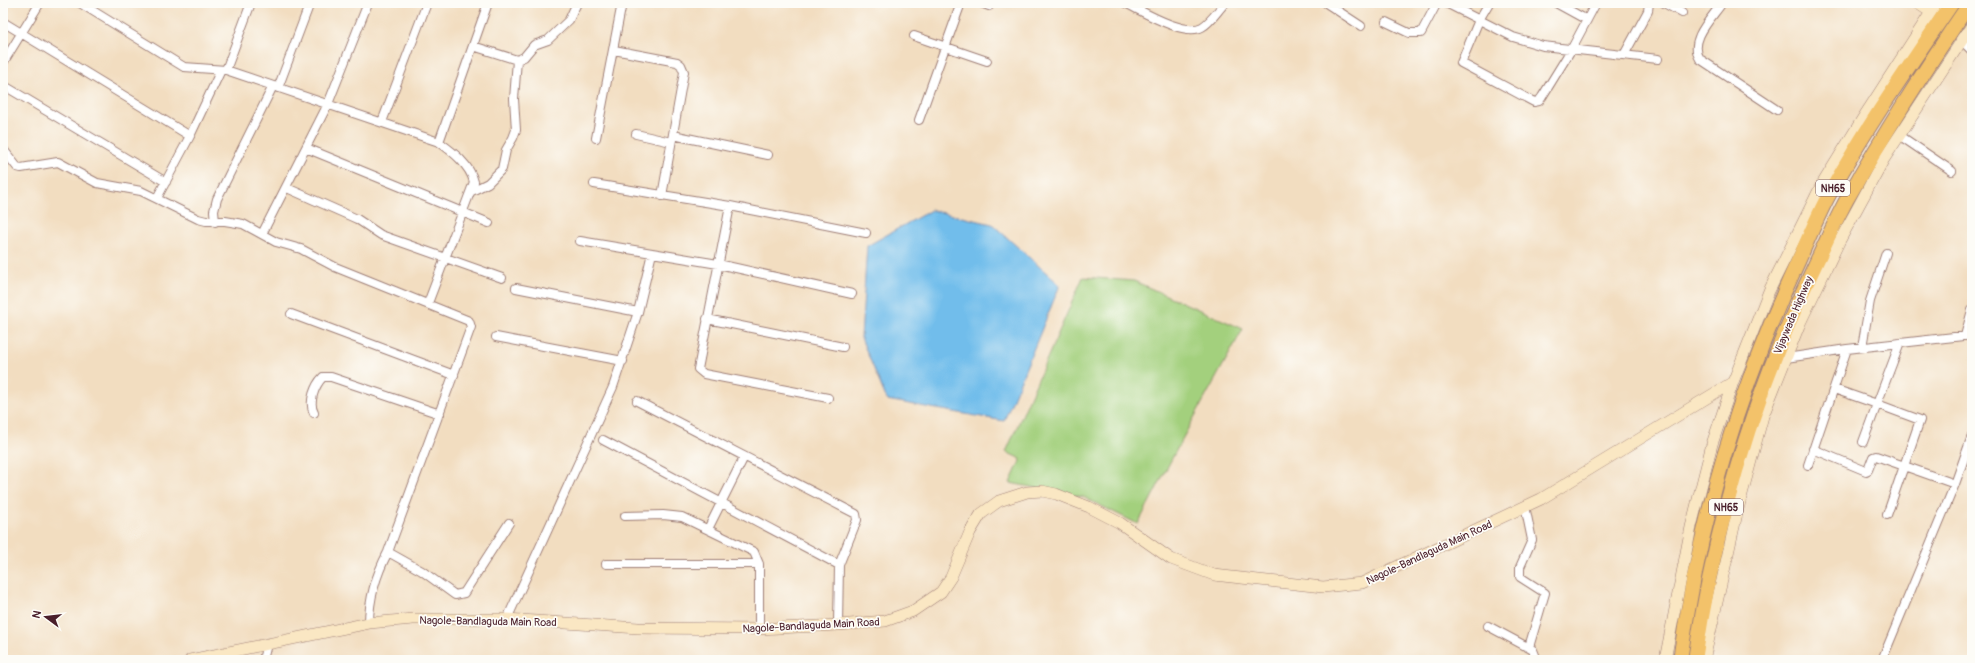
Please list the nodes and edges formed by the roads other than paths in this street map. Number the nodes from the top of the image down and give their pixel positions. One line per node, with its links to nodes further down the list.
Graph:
1 (40, 3): 33 (street)
2 (80, 3): 46 (street)
3 (251, 3): 46 (street)
4 (310, 3): 48 (street)
5 (368, 3): 49 (street)
6 (427, 3): 52 (street)
7 (488, 3): 36 (street)
8 (577, 3): 43 (street)
9 (622, 3): 38 (street)
10 (962, 3): 37 (street)
11 (1124, 3): 12 (street)
12 (1225, 3)
13 (1326, 3): 32 (street)
14 (1437, 3): 30 (street)
15 (1446, 3): 27 (street)
16 (1489, 3): 27 (street)
17 (1556, 3): 28 (street)
18 (1596, 3): 28 (street)
19 (1649, 3): 41 (street)
20 (1664, 3): 26 (street)
21 (1722, 3): 50 (street)
22 (1917, 3): 25 (street)
23 (1952, 3): 134 (highway, Vijaywada Highway / NH65)
24 (1970, 3): 135 (highway, Vijaywada Highway / NH65)
25 (1934, 8): 97 (street)
26 (1682, 13)
27 (1479, 20): 39 (street); 39 (street)
28 (1587, 20): 39 (street)
29 (3, 22): 33 (street)
30 (1386, 22)
31 (1972, 25): 35 (street)
32 (1361, 26)
33 (21, 34): 45 (street); 55 (street)
34 (914, 36): 37 (street)
35 (1962, 41): 40 (street); 54 (street)
36 (473, 46): 43 (street); 58 (street)
37 (946, 46): 44 (street); 51 (street)
38 (614, 50): 56 (street); 57 (street)
39 (1571, 50): 41 (street)
40 (1972, 51)
41 (1624, 55): 42 (street)
42 (1658, 59)
43 (516, 60): 66 (street)
44 (987, 61)
45 (3, 63)
46 (224, 70): 48 (street); 55 (street)
47 (3, 85): 63 (street)
48 (275, 87): 49 (street); 71 (street)
49 (328, 104): 52 (street); 59 (street)
50 (1777, 110)
51 (919, 120)
52 (382, 122): 58 (street)
53 (636, 134): 57 (street)
54 (1899, 135): 62 (street); 94 (street)
55 (190, 136): 63 (street)
56 (596, 138)
57 (672, 139): 61 (street); 67 (street)
58 (439, 142): 66 (street)
59 (306, 148): 65 (street); 70 (street)
60 (3, 149): 68 (street)
61 (768, 155)
62 (1952, 171)
63 (166, 182): 68 (street)
64 (594, 184): 67 (street)
65 (287, 188): 74 (street); 78 (street)
66 (472, 191): 70 (street)
67 (662, 196): 69 (street)
68 (157, 198): 71 (street)
69 (730, 206): 73 (street); 79 (street)
70 (462, 213): 72 (street); 78 (street)
71 (215, 222): 74 (street)
72 (489, 223)
73 (866, 233)
74 (262, 234): 83 (street)
75 (580, 241): 76 (street)
76 (652, 253): 79 (street); 85 (street)
77 (1886, 253): 92 (street)
78 (444, 258): 80 (street); 83 (street)
79 (718, 264): 82 (street); 87 (street)
80 (502, 278)
81 (516, 288): 85 (street)
82 (852, 294)
83 (428, 304): 96 (street)
84 (1972, 310): 88 (street)
85 (638, 312): 95 (street)
86 (291, 314): 96 (street)
87 (707, 319): 91 (street); 99 (street)
88 (1968, 335): 90 (street)
89 (496, 336): 95 (street)
90 (1900, 343): 92 (street); 101 (street)
91 (843, 347)
92 (1862, 347): 93 (street)
93 (1847, 349): 94 (street); 98 (street)
94 (1786, 358): 136 (street)
95 (623, 361): 122 (street)
96 (454, 375): 103 (street)
97 (1733, 382): 113 (street, Nagole-Bandlaguda Main Road); 133 (street)
98 (1834, 389): 101 (street); 107 (street)
99 (828, 398)
100 (637, 402): 108 (street)
101 (1877, 404): 106 (street); 110 (street)
102 (314, 413): 103 (street)
103 (440, 414): 118 (street)
104 (1972, 436): 111 (street)
105 (603, 440): 112 (street)
106 (1863, 442)
107 (1813, 449): 109 (street); 110 (street)
108 (744, 457): 112 (street); 121 (street)
109 (1808, 465)
110 (1904, 467): 111 (street); 114 (street)
111 (1955, 484): 137 (street)
112 (720, 502): 117 (street); 121 (street)
113 (1525, 506): 124 (street, Nagole-Bandlaguda Main Road); 128 (street)
114 (1887, 515)
115 (625, 516): 117 (street)
116 (509, 523): 118 (street)
117 (708, 529): 120 (street)
118 (388, 552): 123 (street)
119 (606, 564): 120 (street)
120 (759, 564): 126 (street)
121 (839, 565): 124 (street)
122 (507, 619): 123 (street, Nagole-Bandlaguda Main Road); 126 (street, Nagole-Bandlaguda Main Road)
123 (369, 623): 127 (street, Nagole-Bandlaguda Main Road)
124 (838, 625): 126 (street, Nagole-Bandlaguda Main Road)
125 (1488, 626): 128 (street)
126 (759, 629)
127 (267, 644): 129 (street, Nagole-Bandlaguda Main Road); 131 (street)
128 (1529, 647): 132 (street)
129 (210, 658): 130 (street, Nagole-Bandlaguda Main Road)
130 (190, 660)
131 (263, 660)
132 (1537, 660)
133 (1665, 660)
134 (1680, 660)
135 (1695, 660)
136 (1704, 660)
137 (1882, 660)

